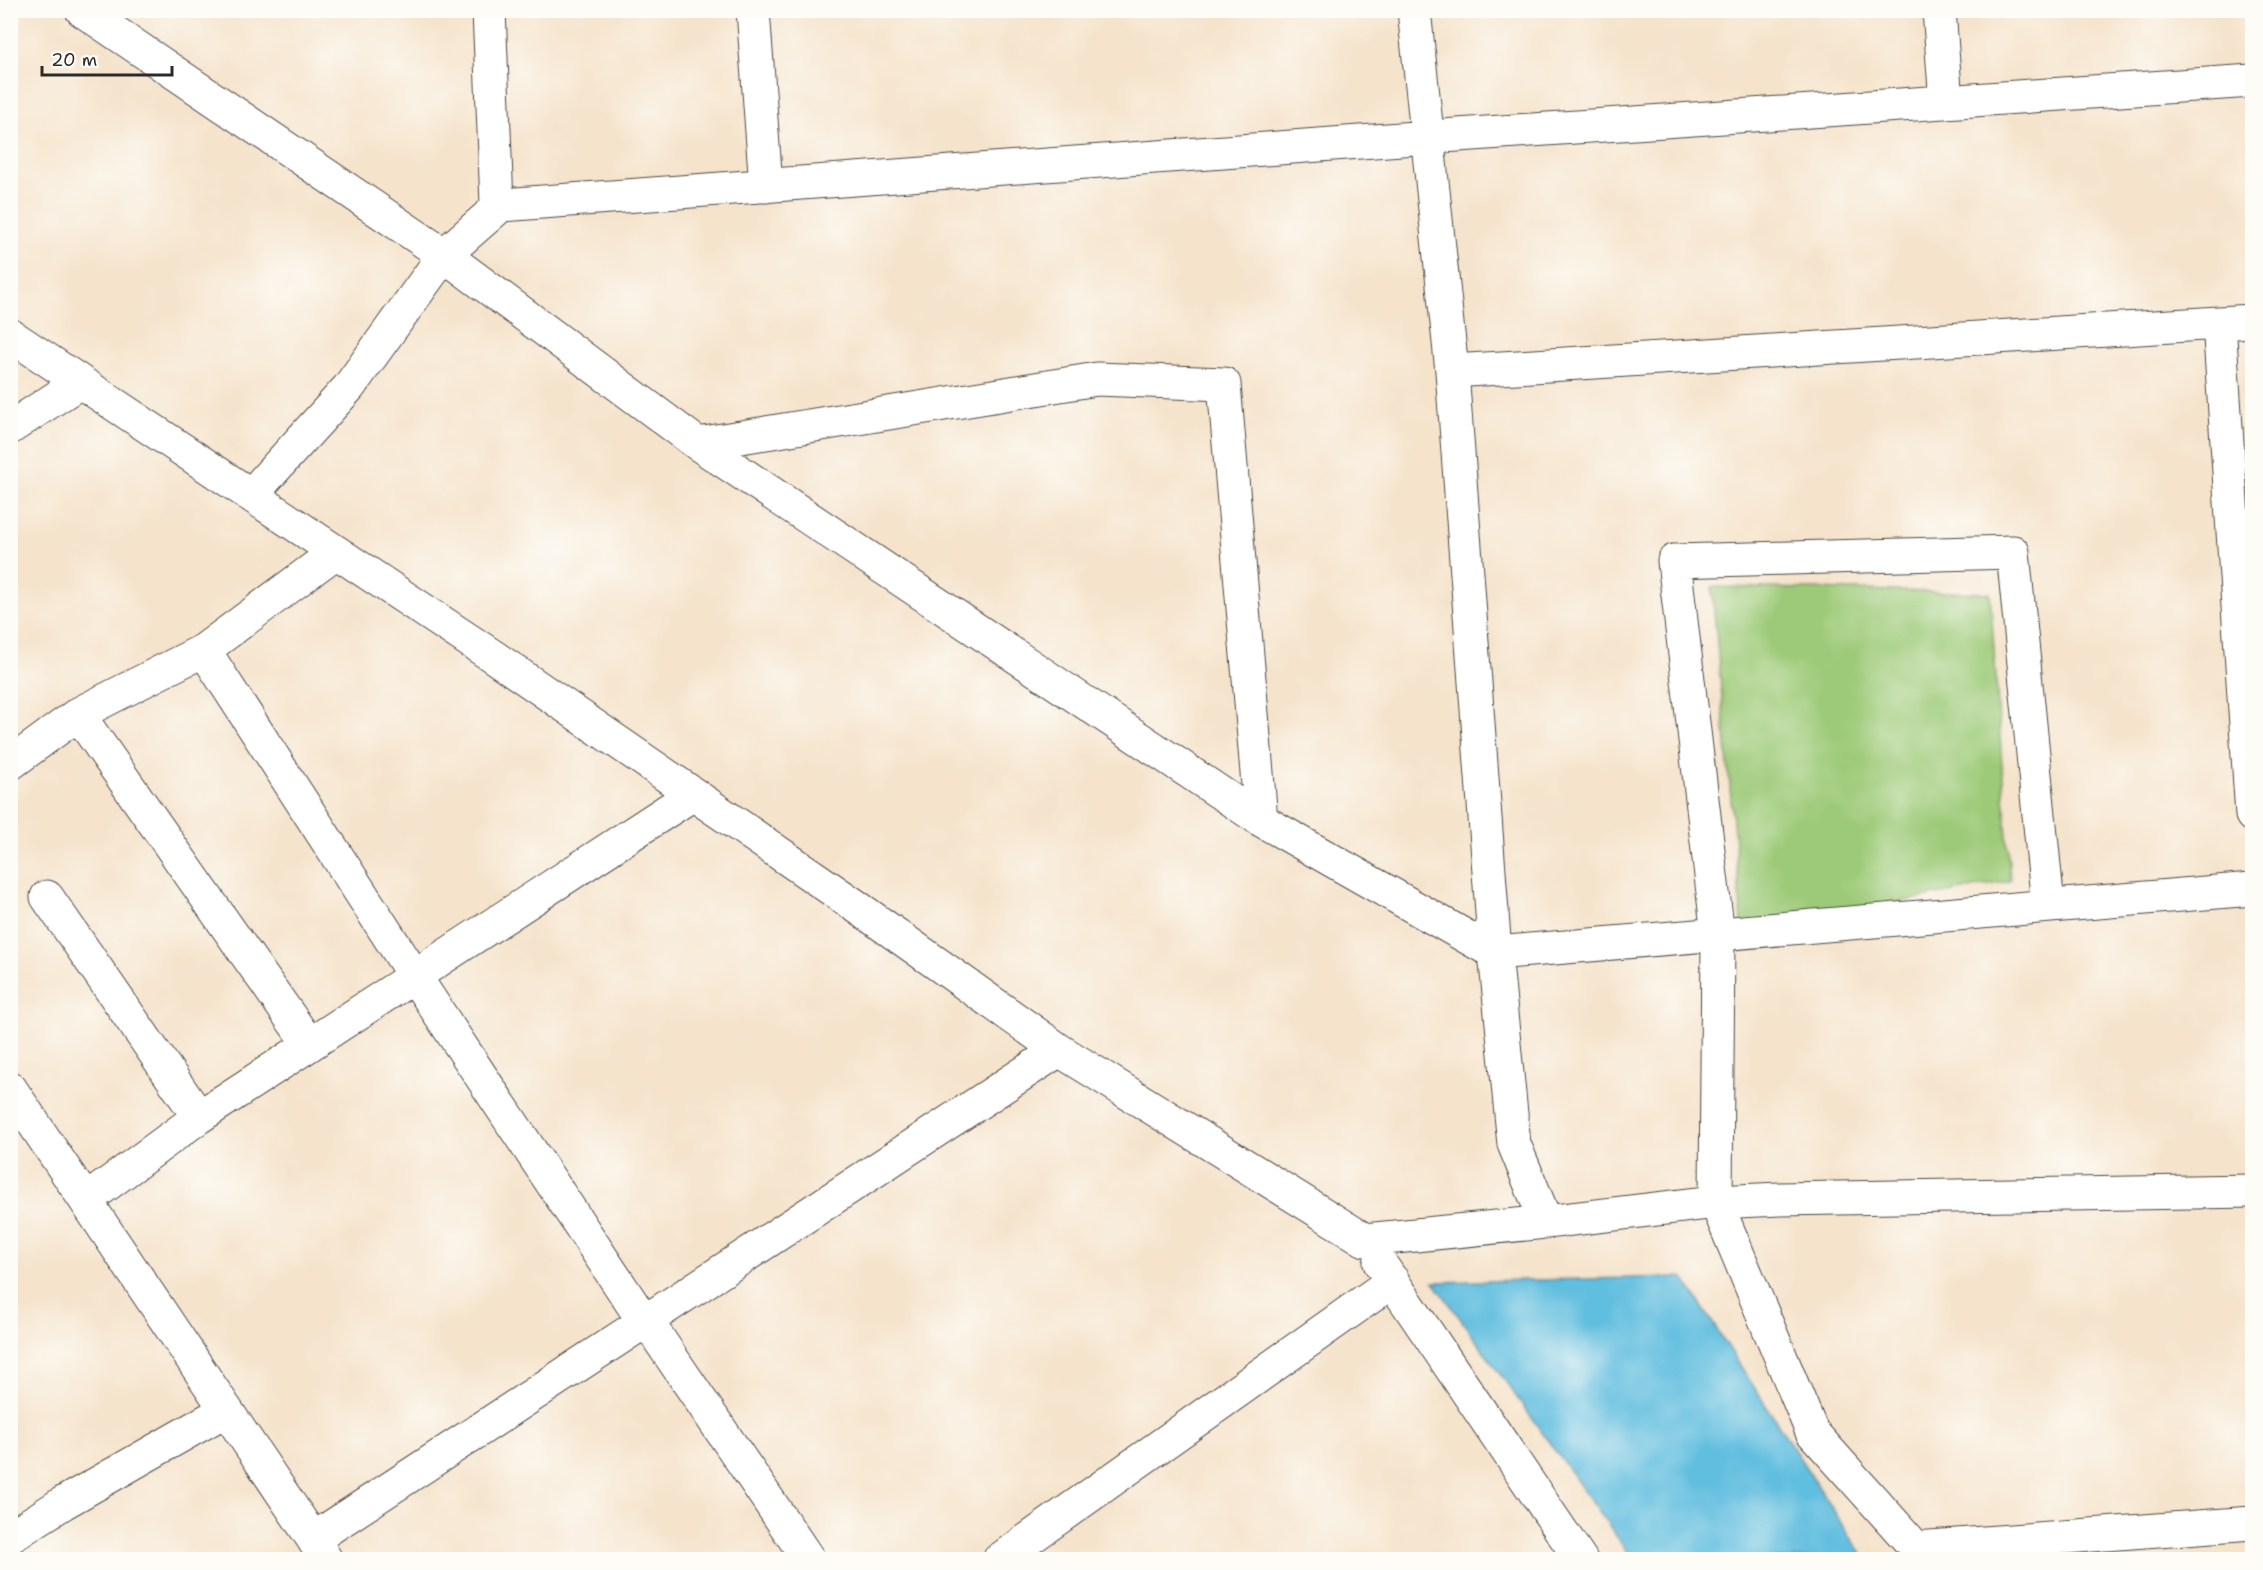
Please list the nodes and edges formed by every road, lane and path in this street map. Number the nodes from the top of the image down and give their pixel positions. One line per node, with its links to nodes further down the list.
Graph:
1 (82, 10): 11 (street)
2 (489, 10): 10 (street)
3 (753, 10): 9 (street)
4 (1414, 10): 8 (street)
5 (1939, 10): 7 (street)
6 (2253, 81): 7 (street)
7 (1946, 102): 8 (street)
8 (1428, 137): 9 (street); 15 (street)
9 (766, 186): 10 (street)
10 (501, 205): 11 (street)
11 (444, 255): 18 (street); 19 (street)
12 (2253, 321): 13 (street)
13 (2219, 323): 15 (street); 22 (street)
14 (10, 335): 16 (street)
15 (1452, 371): 32 (street)
16 (80, 382): 17 (street); 19 (street)
17 (10, 428)
18 (698, 444): 27 (street); 27 (street)
19 (251, 495): 20 (street)
20 (336, 552): 21 (street); 25 (street)
21 (204, 650): 23 (street); 33 (street)
22 (2248, 673): 26 (street)
23 (78, 714): 24 (street); 34 (street)
24 (10, 764)
25 (693, 794): 33 (street); 35 (street)
26 (2253, 815)
27 (1261, 820): 32 (street)
28 (2253, 889): 30 (street)
29 (47, 897): 37 (street)
30 (2048, 906): 31 (street); 31 (street)
31 (1718, 934): 32 (street); 40 (street)
32 (1495, 953): 41 (street)
33 (415, 977): 34 (street); 44 (street)
34 (309, 1044): 37 (street)
35 (1059, 1050): 42 (street); 44 (street)
36 (10, 1088): 39 (street)
37 (199, 1117): 39 (street)
38 (2253, 1191): 40 (street)
39 (86, 1200): 45 (street)
40 (1716, 1202): 41 (street); 49 (street)
41 (1546, 1222): 42 (street)
42 (1365, 1240): 43 (street)
43 (1393, 1281): 51 (street); 52 (street)
44 (646, 1320): 48 (street); 50 (street)
45 (226, 1410): 47 (street); 48 (street)
46 (2253, 1523): 49 (street)
47 (10, 1537)
48 (320, 1549)
49 (1920, 1554)
50 (809, 1560)
51 (999, 1560)
52 (1581, 1560)

